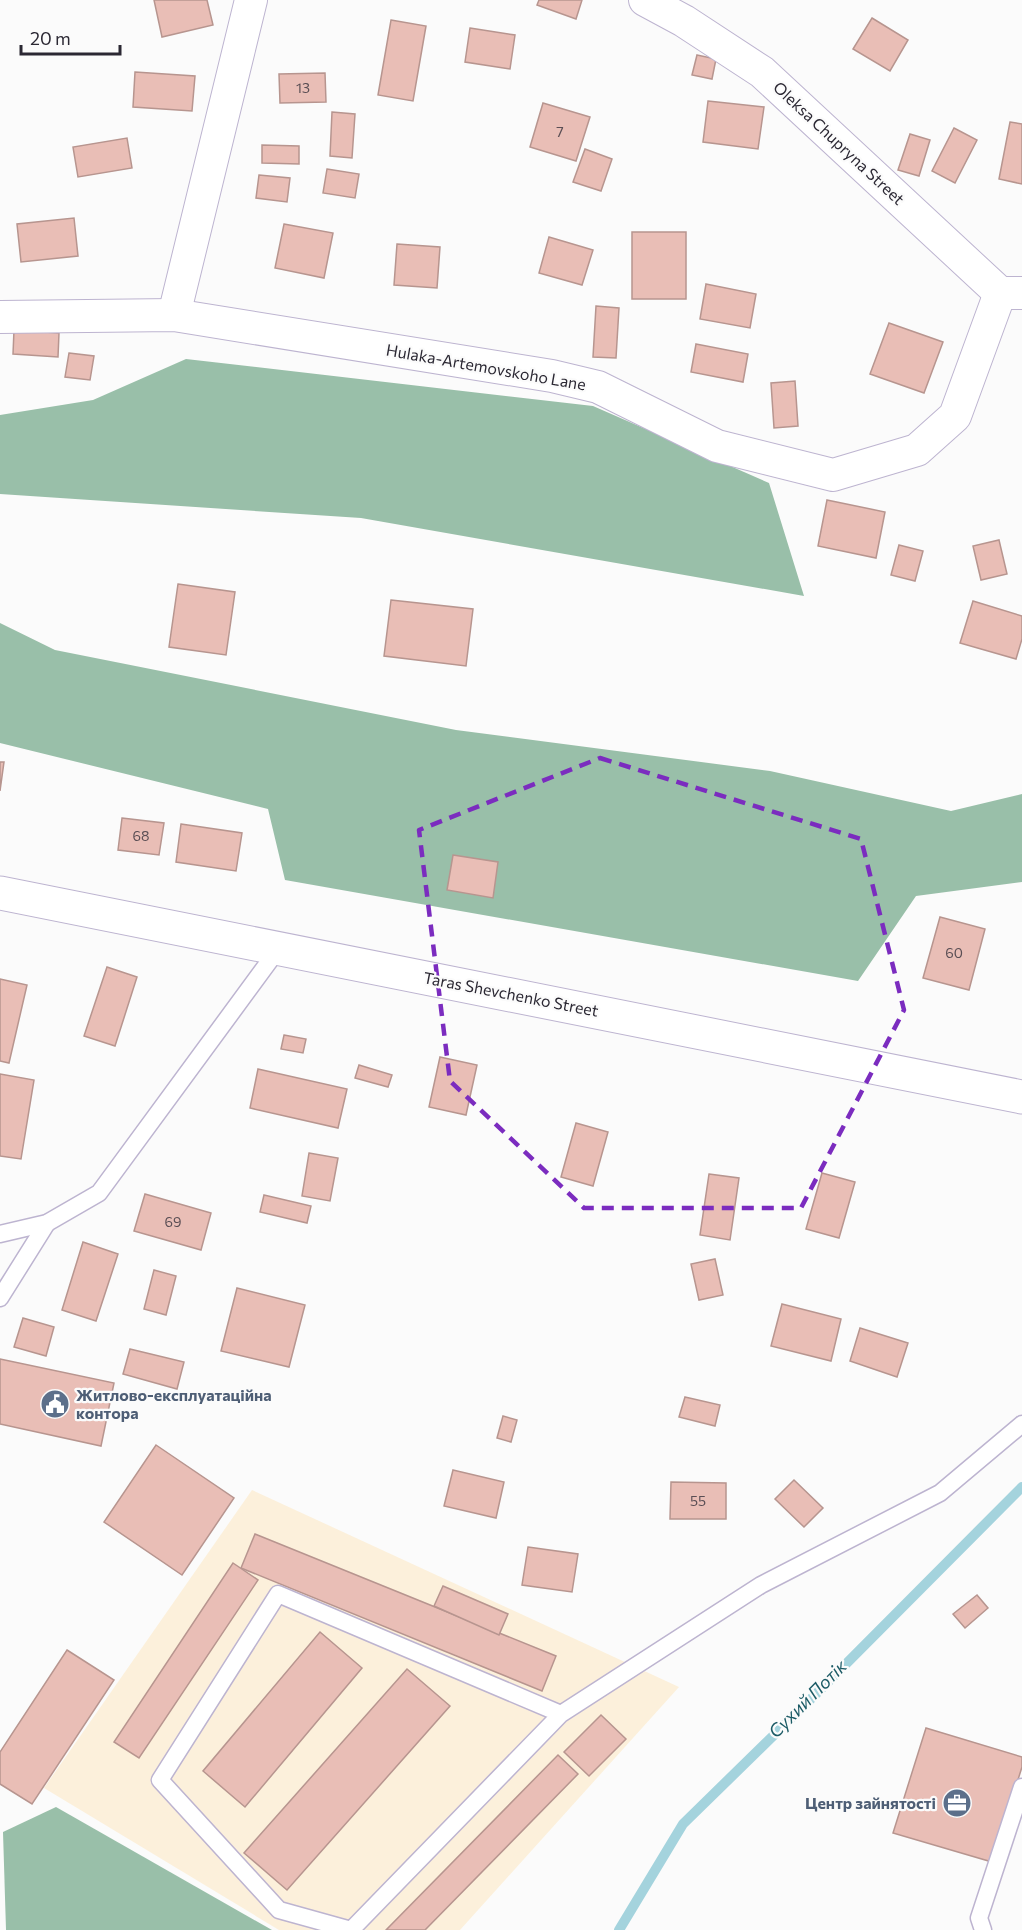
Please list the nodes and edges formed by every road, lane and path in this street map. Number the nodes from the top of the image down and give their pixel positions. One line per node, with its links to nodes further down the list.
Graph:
1 (251, 0): 4 (street)
2 (645, 0): 3 (street, Oleksa Chupryna Street)
3 (1011, 293): 4 (street, Hulaka-Artemovskoho Lane)
4 (174, 315): 5 (street, Hulaka-Artemovskoho Lane)
5 (0, 317)
6 (0, 892): 7 (street, Taras Shevchenko Street)
7 (279, 948): 8 (street, Taras Shevchenko Street); 9 (lane)
8 (1022, 1097)
9 (47, 1223): 10 (lane); 11 (lane)
10 (0, 1234)
11 (0, 1298)
12 (1022, 1424): 13 (lane)
13 (561, 1714): 13 (lane)
14 (1022, 1787): 15 (lane)
15 (982, 1930)

